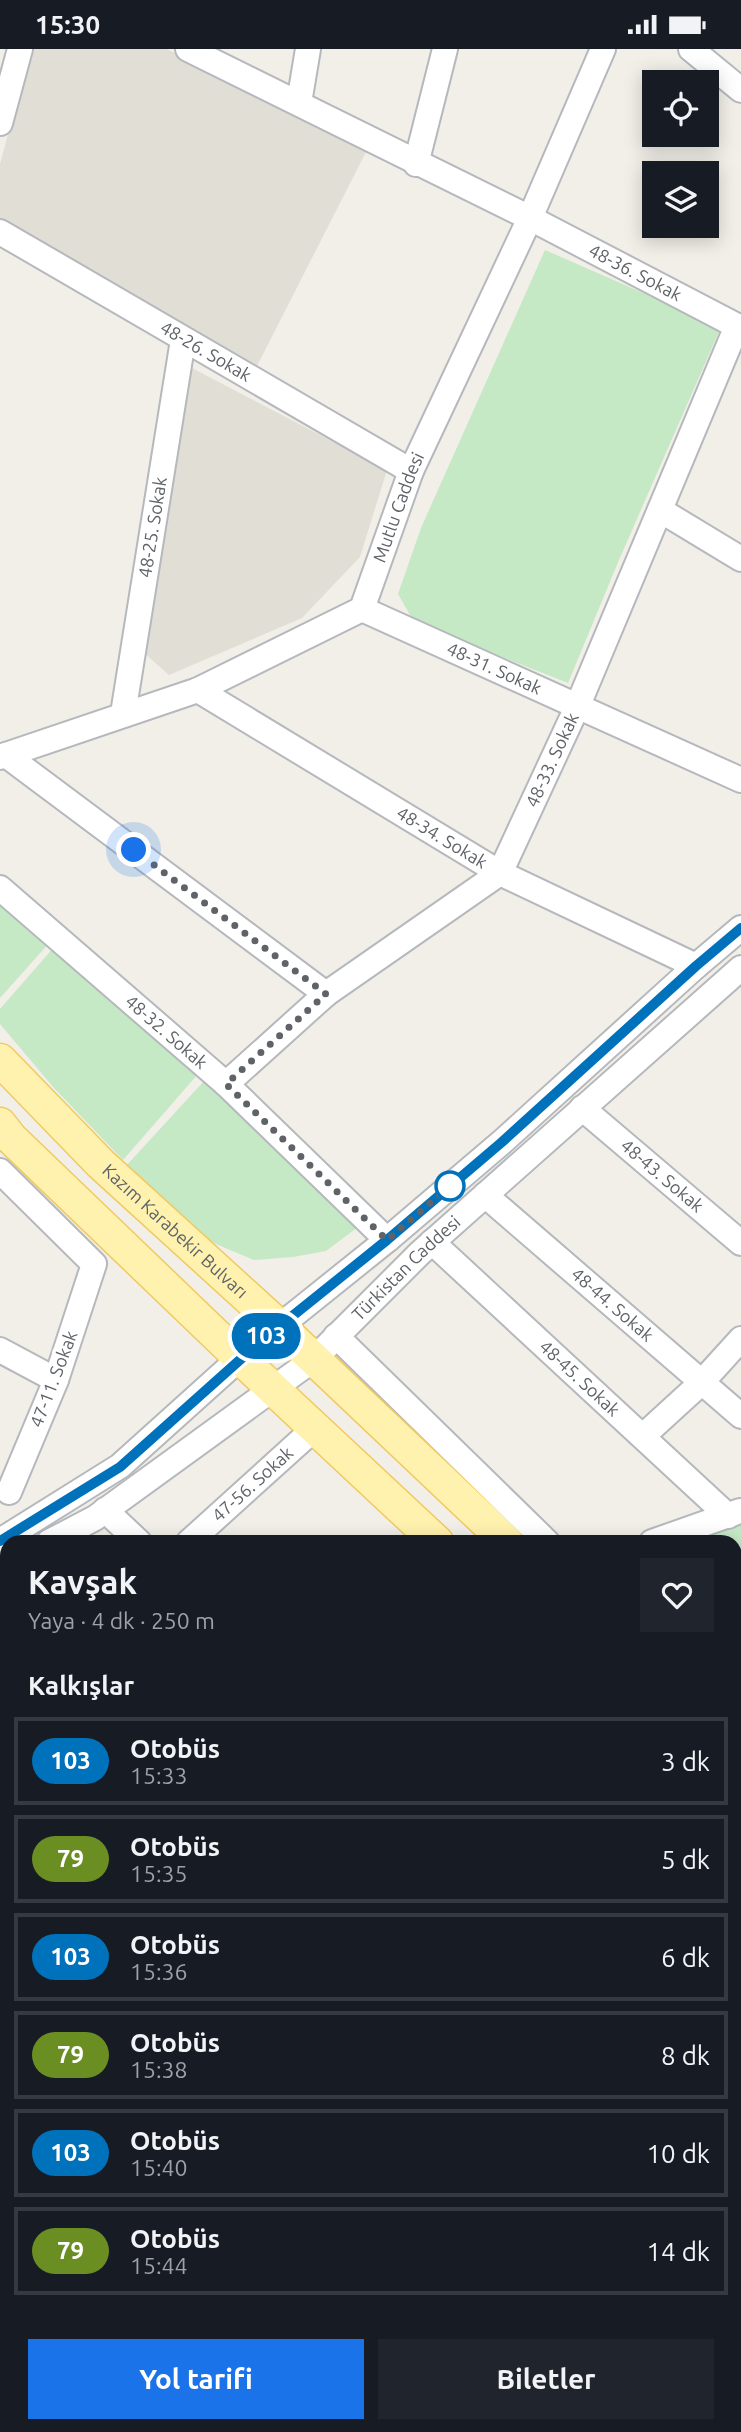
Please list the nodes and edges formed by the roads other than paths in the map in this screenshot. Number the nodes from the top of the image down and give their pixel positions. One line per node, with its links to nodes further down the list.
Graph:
1 (20, 49): 9 (street)
2 (188, 49): 8 (street, 48-36. Sokak)
3 (308, 49): 8 (street)
4 (445, 49): 10 (street)
5 (603, 49): 11 (street, Mutlu Caddesi)
6 (691, 49): 7 (street)
7 (741, 90)
8 (299, 103): 10 (street, 48-36. Sokak)
9 (0, 123)
10 (416, 164): 11 (street, 48-36. Sokak)
11 (530, 218): 13 (street, 48-36. Sokak); 15 (street, Mutlu Caddesi)
12 (0, 232): 14 (street, 48-26. Sokak)
13 (739, 327): 16 (street, 48-33. Sokak)
14 (183, 339): 15 (street, 48-26. Sokak); 21 (street, 48-25. Sokak)
15 (411, 471): 18 (street, Mutlu Caddesi)
16 (660, 510): 17 (street); 20 (street, 48-33. Sokak)
17 (741, 559)
18 (362, 610): 19 (street); 20 (street, 48-31. Sokak)
19 (198, 690): 21 (street); 24 (street, 48-34. Sokak)
20 (578, 705): 23 (street, 48-31. Sokak); 24 (street, 48-33. Sokak)
21 (123, 714): 22 (street)
22 (3, 756): 29 (street)
23 (741, 780)
24 (500, 873): 27 (street, 48-34. Sokak); 29 (street)
25 (0, 888): 31 (street, 48-32. Sokak)
26 (741, 928): 27 (street, Türkistan Caddesi)
27 (696, 966): 36 (street, Türkistan Caddesi)
28 (741, 968): 32 (street, Türkistan Caddesi)
29 (326, 994): 31 (street)
30 (0, 1060): 39 (main road, Kazım Karabekir Bulvarı)
31 (226, 1084): 36 (street, 48-32. Sokak)
32 (582, 1108): 35 (street, Türkistan Caddesi); 38 (street, 48-43. Sokak)
33 (4, 1139): 43 (main road)
34 (0, 1171): 45 (street, 47-11. Sokak)
35 (485, 1195): 37 (street, Türkistan Caddesi); 46 (street, 48-44. Sokak)
36 (387, 1240): 39 (street, Türkistan Caddesi)
37 (432, 1242): 40 (street, Türkistan Caddesi); 50 (street, 48-45. Sokak)
38 (741, 1243)
39 (279, 1326): 43 (street, Türkistan Caddesi); 44 (main road, Kazım Karabekir Bulvarı)
40 (336, 1336): 44 (street, Türkistan Caddesi); 61 (street)
41 (741, 1339): 46 (street)
42 (0, 1350): 45 (street)
43 (240, 1359): 47 (main road); 53 (street, Türkistan Caddesi)
44 (314, 1359): 47 (street, Türkistan Caddesi); 60 (main road, Kazım Karabekir Bulvarı)
45 (56, 1380): 51 (street, 47-11. Sokak)
46 (701, 1383): 48 (street, 48-44. Sokak); 50 (street)
47 (272, 1388): 49 (main road); 52 (street, Türkistan Caddesi)
48 (741, 1416)
49 (315, 1428): 58 (street, 47-56. Sokak); 59 (main road)
50 (643, 1436): 54 (street, 48-45. Sokak)
51 (4, 1490): 53 (street)
52 (105, 1510): 56 (street, Türkistan Caddesi); 57 (street)
53 (48, 1511): 55 (street, Türkistan Caddesi)
54 (735, 1513): 62 (street)
55 (10, 1535)
56 (61, 1535)
57 (132, 1535)
58 (197, 1535)
59 (430, 1535)
60 (500, 1535)
61 (540, 1535)
62 (672, 1535)

